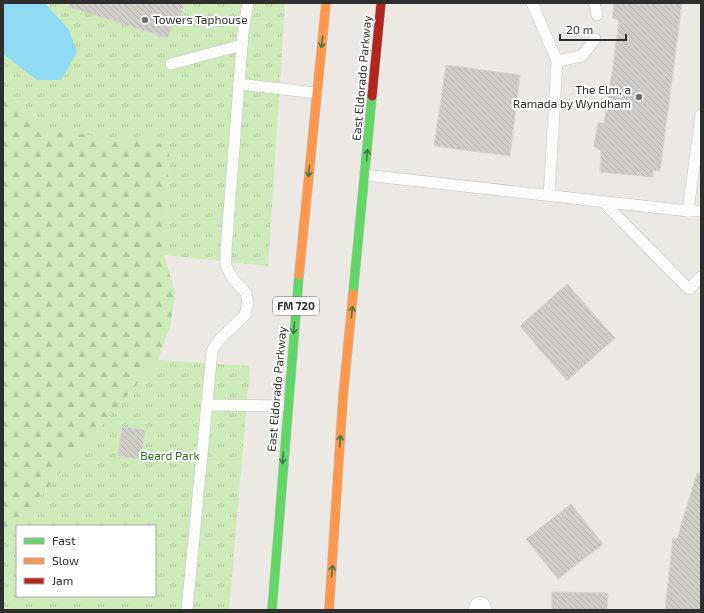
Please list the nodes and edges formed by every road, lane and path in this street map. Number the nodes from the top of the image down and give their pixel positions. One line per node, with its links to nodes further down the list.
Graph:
1 (248, 3): 8 (lane)
2 (326, 3): 12 (main road, East Eldorado Parkway / FM 720, one-way to 12)
3 (381, 3): 14 (main road, East Eldorado Parkway, one-way to 3)
4 (532, 3): 9 (lane)
5 (594, 3): 6 (lane)
6 (597, 16)
7 (595, 39): 9 (lane)
8 (242, 45): 10 (lane); 11 (lane)
9 (557, 61): 17 (lane)
10 (171, 64)
11 (239, 84): 12 (lane); 22 (lane)
12 (316, 93): 23 (main road, East Eldorado Parkway / FM 720, one-way to 23)
13 (701, 115): 16 (lane)
14 (365, 175): 17 (lane); 26 (main road, East Eldorado Parkway, one-way to 14)
15 (701, 180): 16 (lane)
16 (691, 190): 19 (lane)
17 (549, 196): 18 (lane)
18 (603, 202): 19 (lane); 21 (lane)
19 (688, 211): 20 (lane)
20 (701, 211)
21 (701, 277)
22 (207, 404): 23 (lane); 24 (lane)
23 (287, 406): 25 (main road, East Eldorado Parkway / FM 720, one-way to 25)
24 (187, 610)
25 (272, 610)
26 (329, 610)

